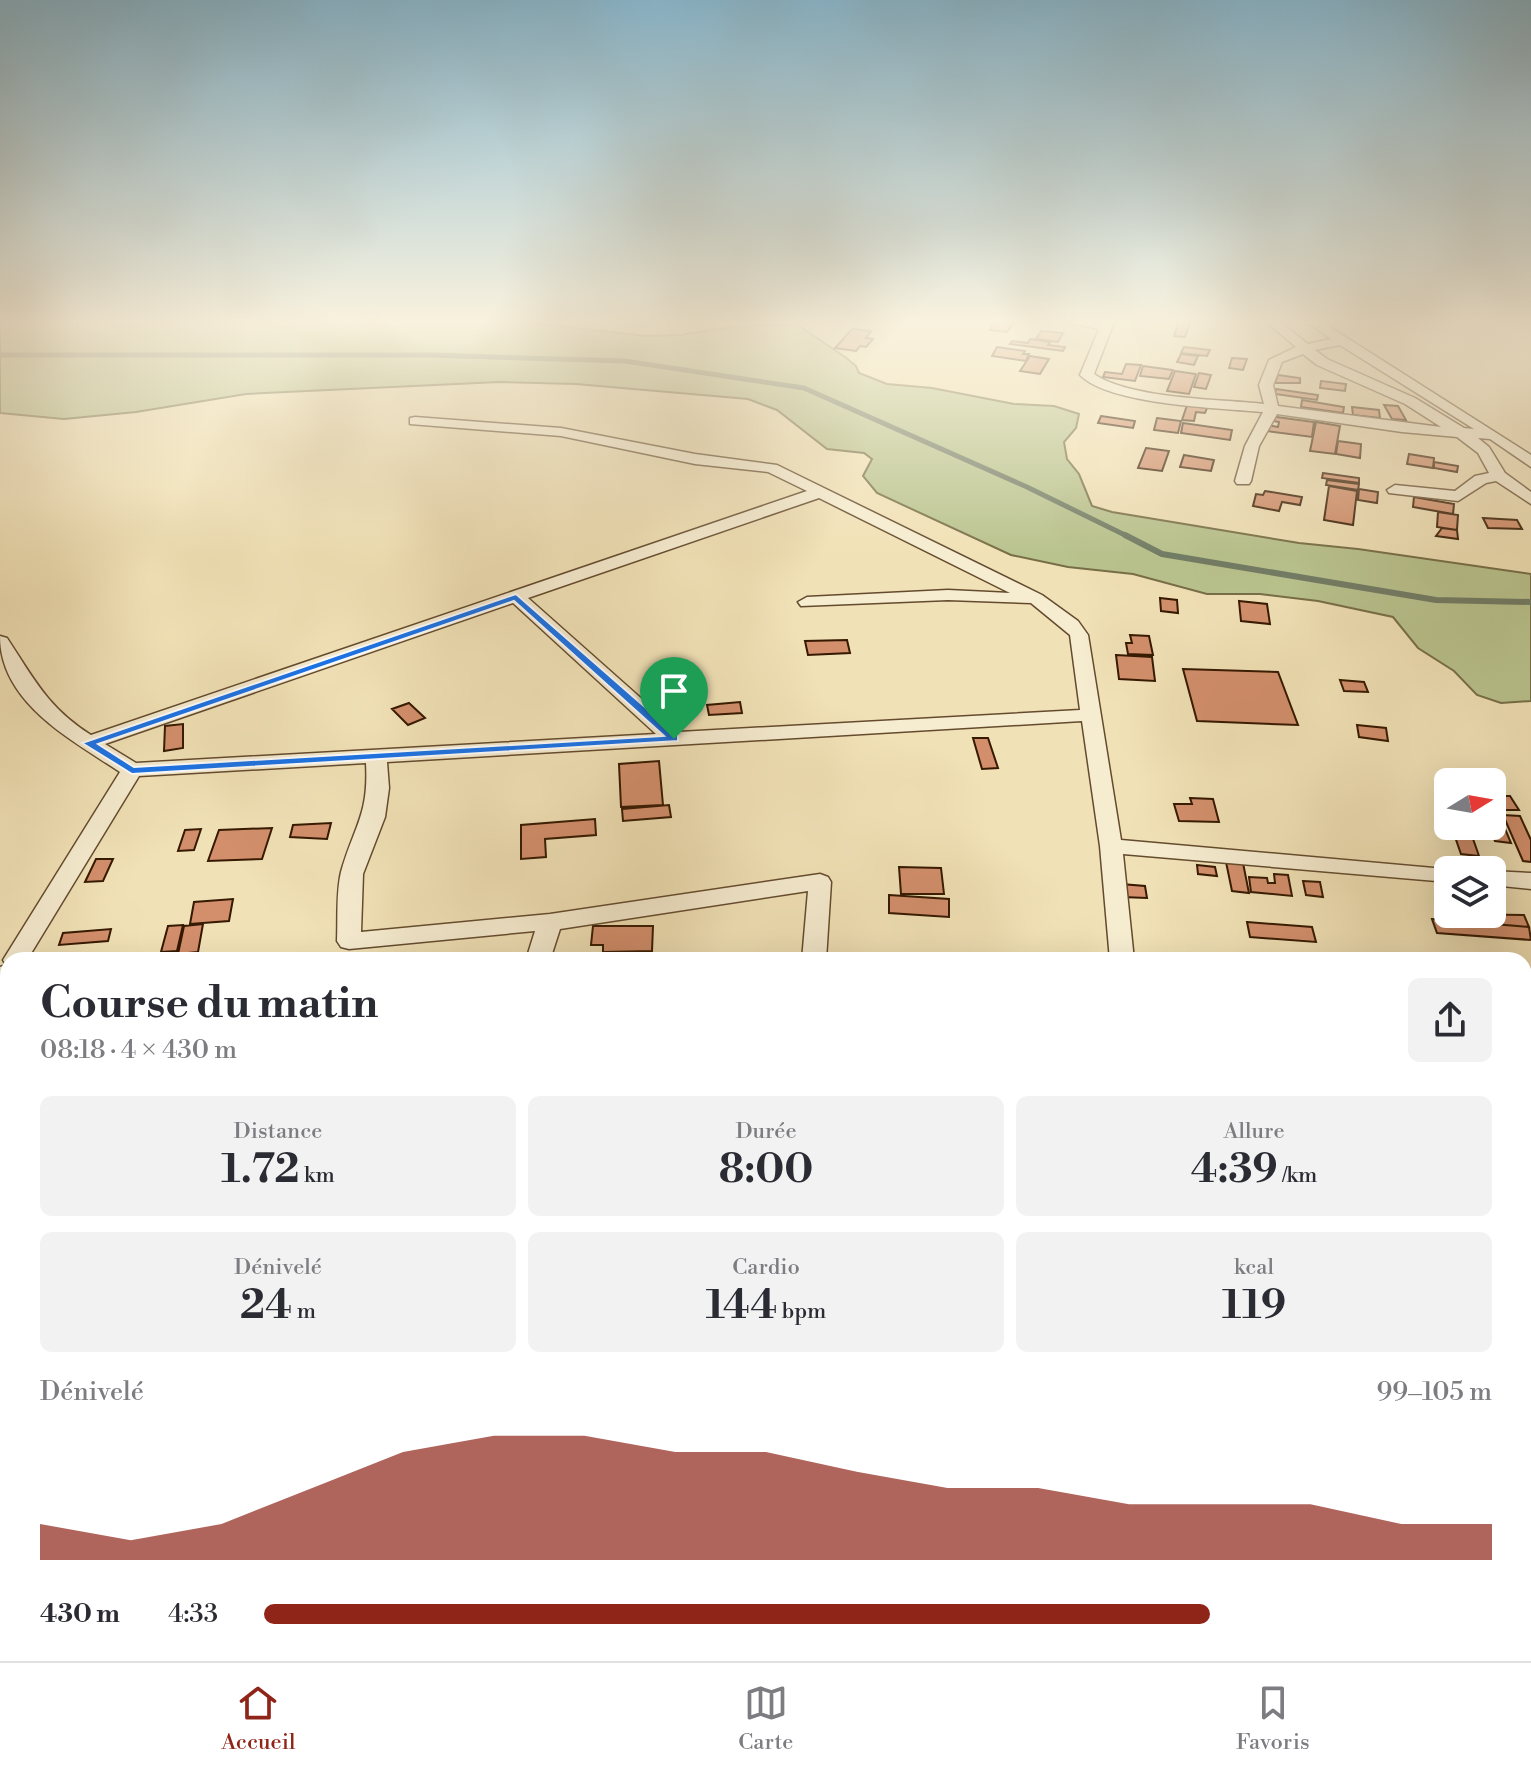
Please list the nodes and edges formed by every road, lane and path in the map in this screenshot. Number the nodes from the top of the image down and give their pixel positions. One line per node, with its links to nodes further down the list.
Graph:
1 (1190, 400): 5 (street)
2 (1270, 400): 5 (street)
3 (1407, 400): 7 (street)
4 (1438, 400): 8 (street)
5 (1272, 409): 7 (street); 11 (street)
6 (415, 421): 13 (street)
7 (1463, 434): 8 (street); 10 (street)
8 (1494, 435): 9 (street)
9 (1531, 462)
10 (1499, 476): 12 (street); 14 (street)
11 (1243, 481)
12 (1395, 490)
13 (817, 493): 15 (street); 16 (street)
14 (1531, 499)
15 (516, 597): 20 (street); 21 (street)
16 (1036, 599): 17 (street); 19 (street)
17 (807, 602)
18 (1, 647): 21 (street)
19 (1089, 715): 20 (street); 24 (street)
20 (674, 739): 22 (street)
21 (88, 743): 23 (street)
22 (376, 757): 23 (street); 28 (street)
23 (132, 770): 29 (street)
24 (1111, 846): 25 (street); 32 (street)
25 (1434, 874)
26 (1506, 879): 27 (street)
27 (1531, 881)
28 (550, 922): 30 (street); 31 (street)
29 (20, 952)
30 (541, 952)
31 (815, 952)
32 (1121, 952)

